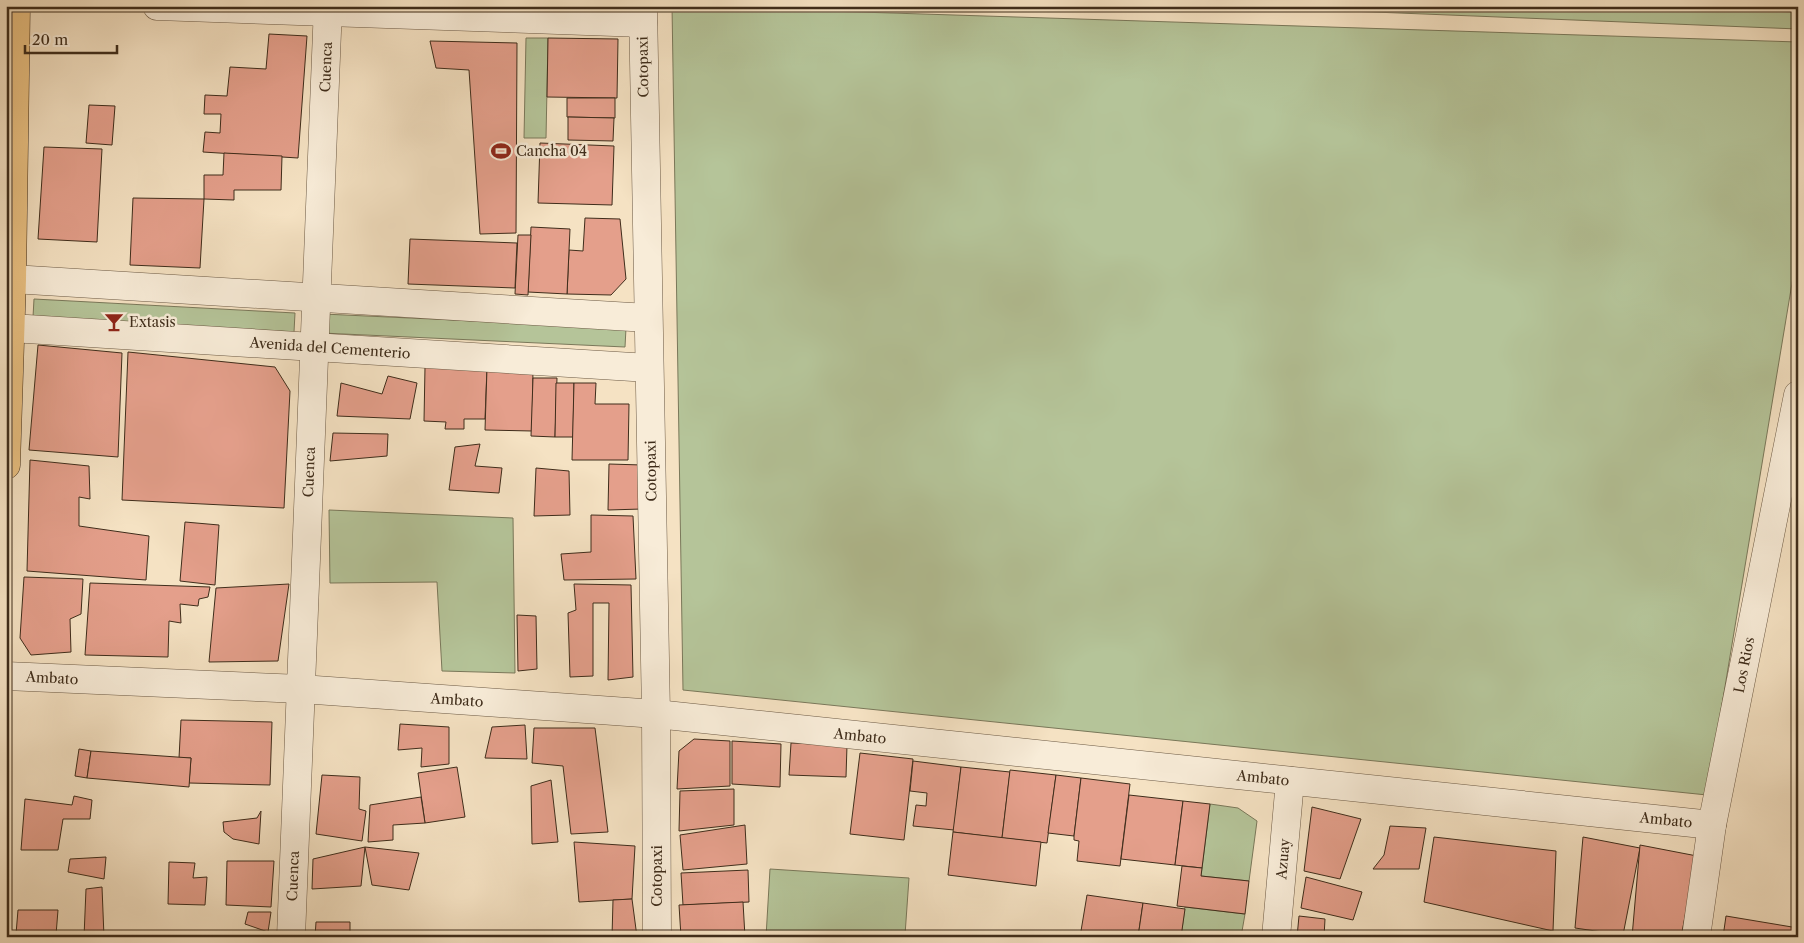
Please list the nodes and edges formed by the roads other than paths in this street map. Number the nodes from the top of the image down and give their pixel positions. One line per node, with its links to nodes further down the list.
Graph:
1 (16, 6): 5 (main road)
2 (157, 6): 3 (street)
3 (328, 10): 4 (street); 6 (street, Cuenca)
4 (643, 15): 7 (street, Cotopaxi)
5 (12, 278): 6 (street); 8 (main road)
6 (316, 297): 7 (street); 9 (street, Cuenca)
7 (648, 318): 10 (street, Cotopaxi)
8 (10, 328): 9 (street, Avenida del Cementerio); 12 (main road)
9 (314, 347): 10 (street, Avenida del Cementerio); 14 (street, Cuenca)
10 (649, 368): 15 (street, Cotopaxi)
11 (1798, 395): 17 (street, Los Rios)
12 (6, 465)
13 (6, 676): 14 (street, Ambato)
14 (301, 689): 15 (street, Ambato); 18 (street, Cuenca)
15 (656, 714): 16 (street, Ambato); 19 (street, Cotopaxi)
16 (1290, 781): 17 (street, Ambato); 20 (street, Azuay)
17 (1712, 824): 21 (street, Los Rios)
18 (291, 937)
19 (657, 937)
20 (1276, 937)
21 (1696, 937)

